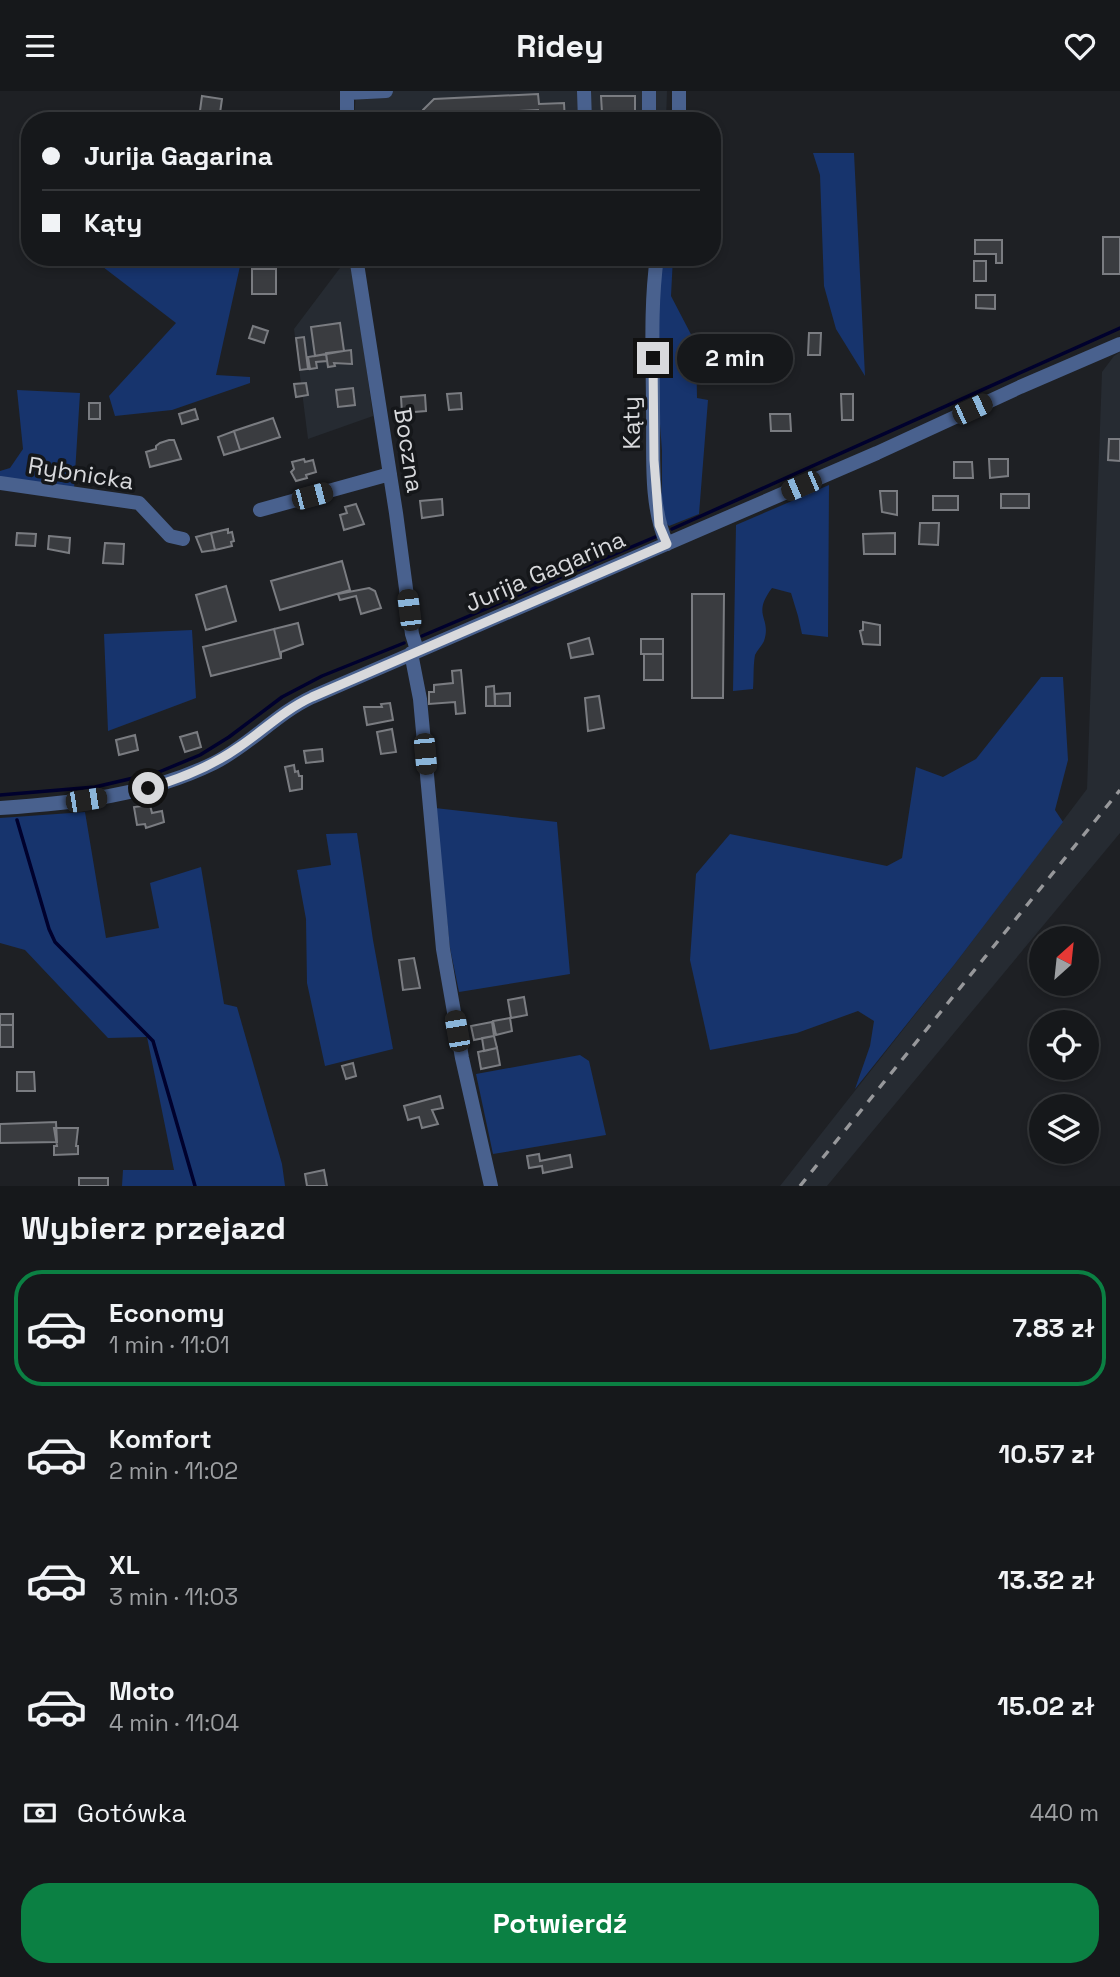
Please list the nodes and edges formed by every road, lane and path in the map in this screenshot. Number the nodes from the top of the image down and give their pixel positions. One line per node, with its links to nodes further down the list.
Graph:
1 (386, 91): 5 (street)
2 (584, 91): 7 (street)
3 (649, 91): 8 (street)
4 (679, 91): 9 (street)
5 (347, 92): 6 (street)
6 (347, 112)
7 (585, 112)
8 (649, 112)
9 (679, 112)
10 (357, 266): 13 (street, Boczna)
11 (657, 266): 17 (street, Kąty)
12 (1120, 344): 17 (street, Jurija Gagarina)
13 (390, 474): 15 (street); 18 (street, Boczna)
14 (0, 483): 16 (street, Rybnicka)
15 (260, 510)
16 (183, 539)
17 (667, 544): 18 (street, Jurija Gagarina)
18 (414, 652): 19 (street, Jurija Gagarina); 20 (street)
19 (0, 808)
20 (491, 1186)

